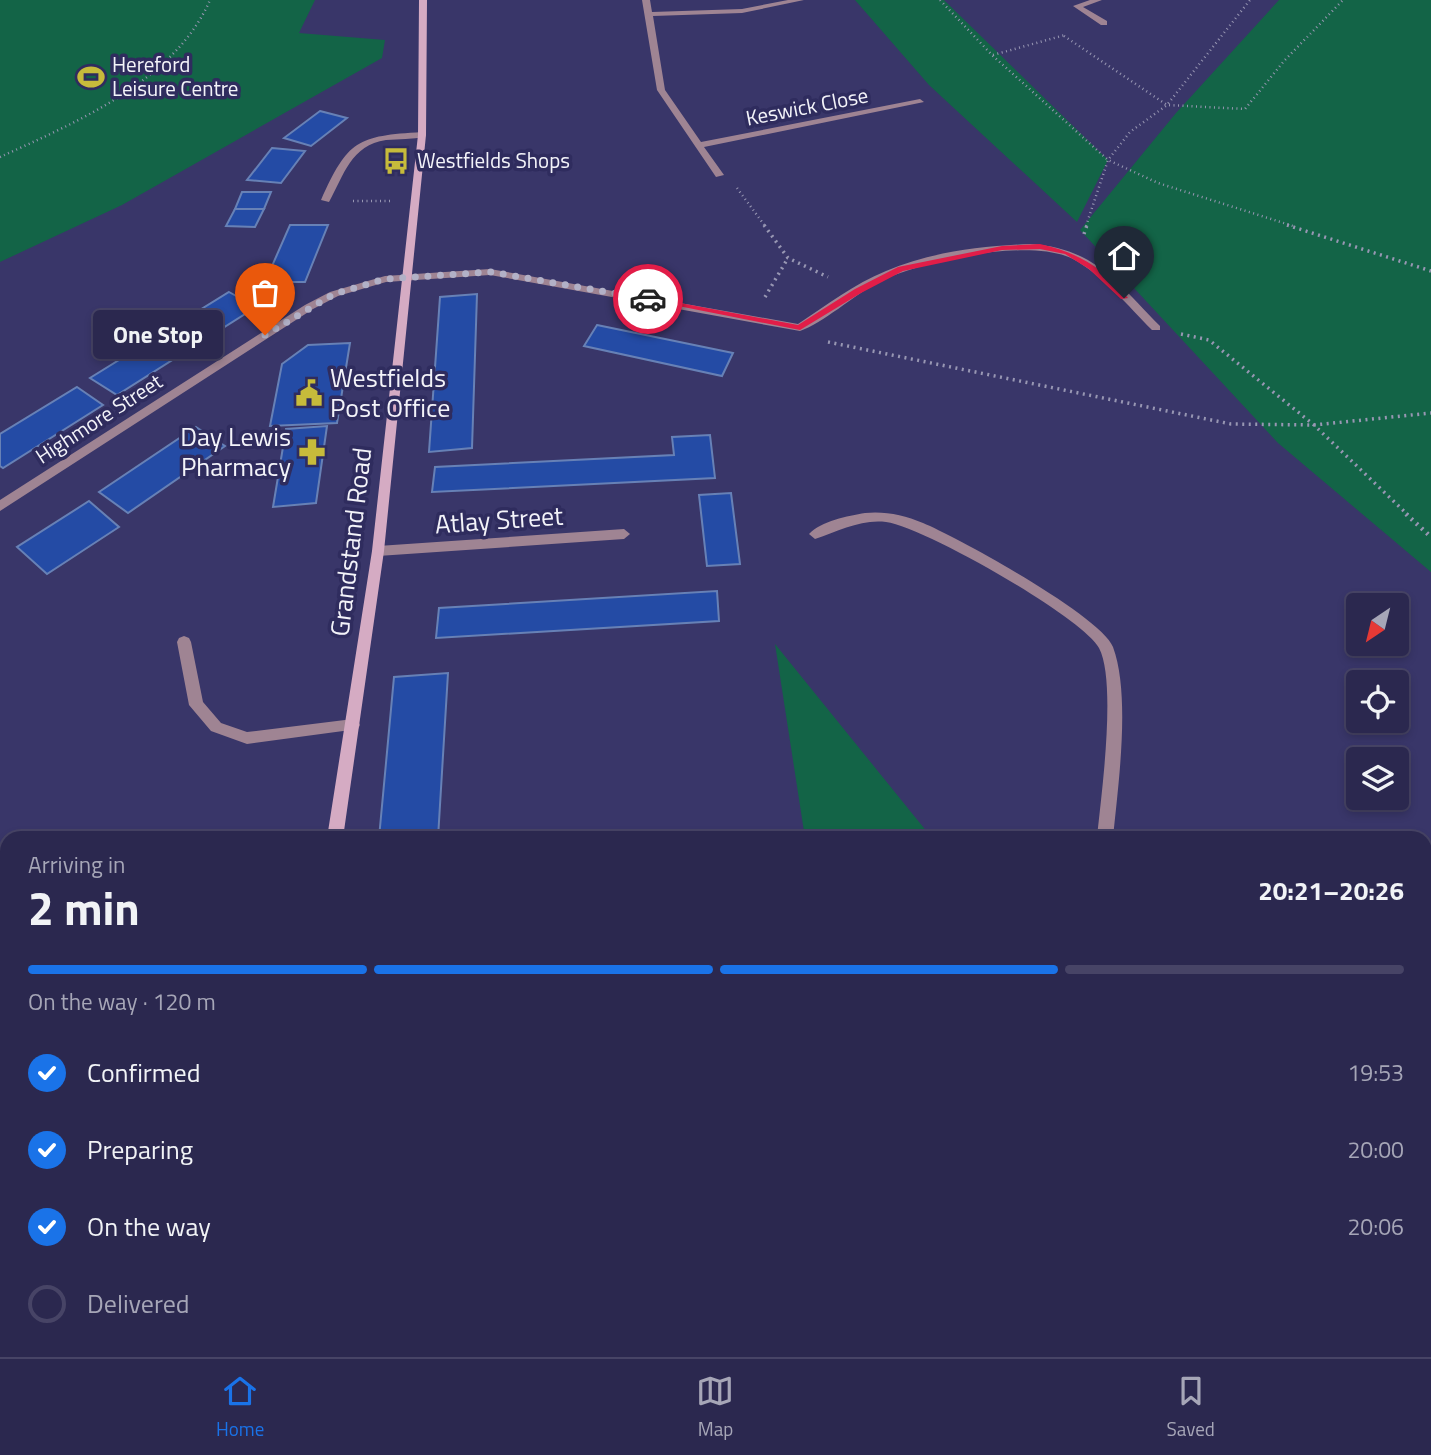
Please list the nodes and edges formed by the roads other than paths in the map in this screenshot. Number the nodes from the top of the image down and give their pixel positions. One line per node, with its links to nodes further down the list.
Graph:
1 (423, 0): 8 (street, Grandstand Road)
2 (646, 0): 5 (street)
3 (800, 0): 5 (street)
4 (1098, 0): 6 (street)
5 (648, 14): 9 (street)
6 (1104, 23)
7 (920, 102): 9 (street, Keswick Close)
8 (422, 135): 11 (street); 12 (street, Grandstand Road)
9 (700, 145): 10 (street)
10 (719, 174)
11 (326, 200)
12 (407, 278): 13 (street, Highmore Street); 14 (street, Highmore Street); 17 (street, Grandstand Road)
13 (1156, 328)
14 (0, 506)
15 (624, 534): 17 (street, Atlay Street)
16 (815, 534): 21 (street)
17 (378, 551): 19 (street, Grandstand Road)
18 (184, 642): 19 (street)
19 (354, 725): 20 (street, Grandstand Road)
20 (336, 831)
21 (1105, 831)

